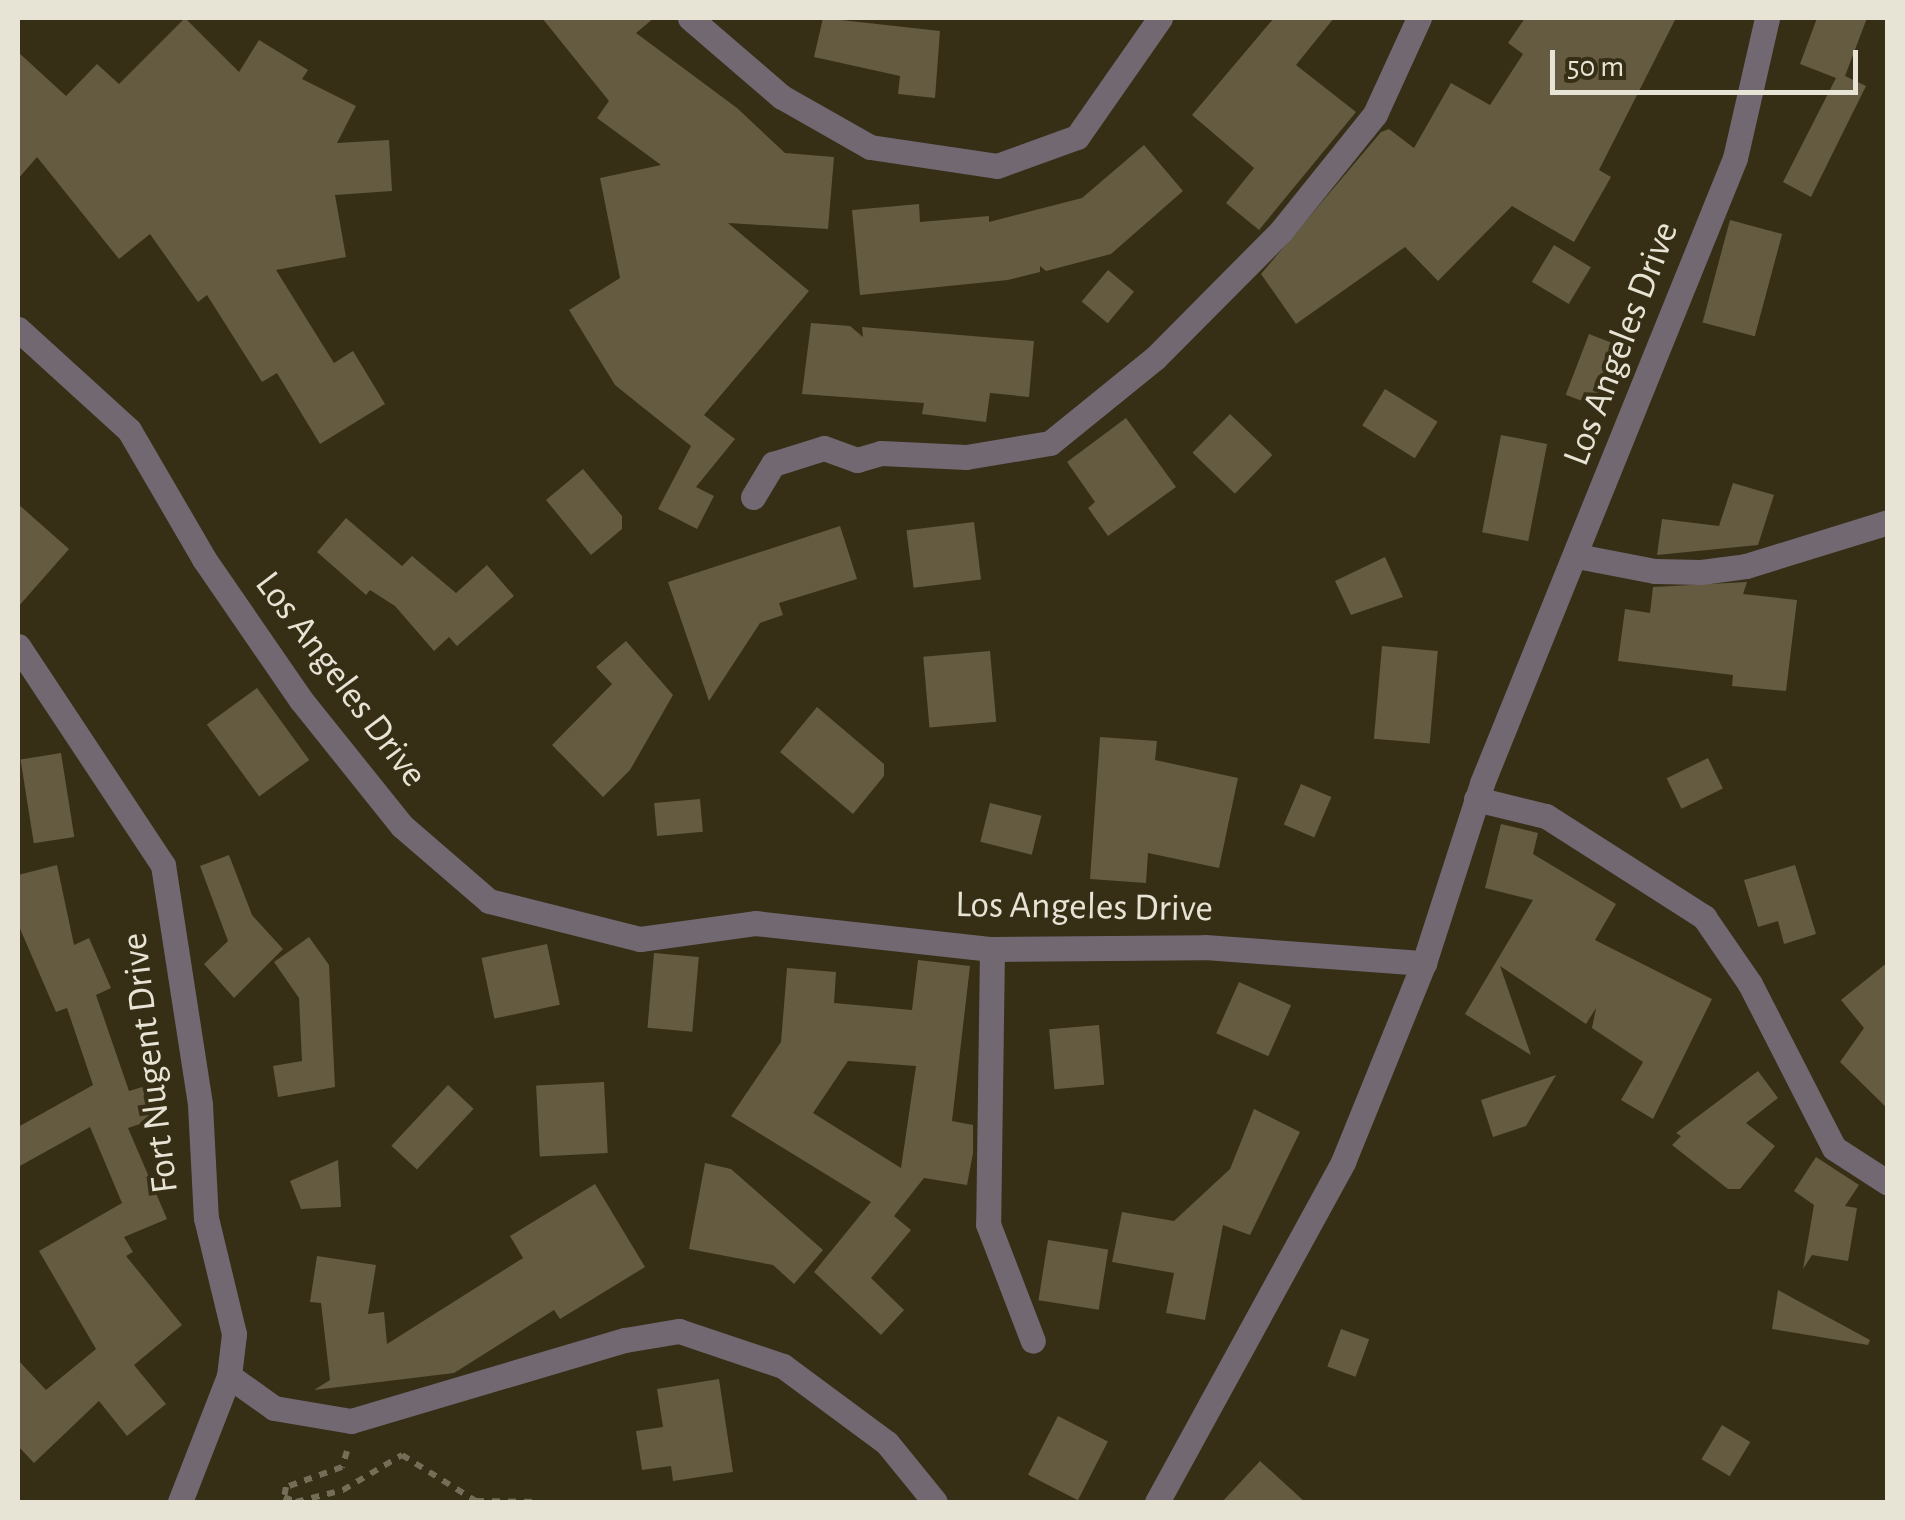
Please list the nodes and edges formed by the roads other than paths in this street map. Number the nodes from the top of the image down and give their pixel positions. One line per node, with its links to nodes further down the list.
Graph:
1 (690, 18): 2 (street)
2 (1160, 18)
3 (1419, 18): 6 (street)
4 (1768, 18): 8 (street, Los Angeles Drive)
5 (18, 329): 11 (street, Los Angeles Drive)
6 (754, 497)
7 (1888, 522): 8 (street)
8 (1577, 556): 10 (street, Los Angeles Drive)
9 (18, 646): 15 (street, Fort Nugent Drive)
10 (1476, 799): 12 (street, Los Angeles Drive); 13 (street)
11 (992, 949): 12 (street, Los Angeles Drive); 14 (street)
12 (1424, 963): 18 (street)
13 (1888, 1183)
14 (1032, 1340)
15 (229, 1376): 16 (street, Fort Nugent Drive); 17 (street)
16 (180, 1502)
17 (935, 1502)
18 (1157, 1502)

